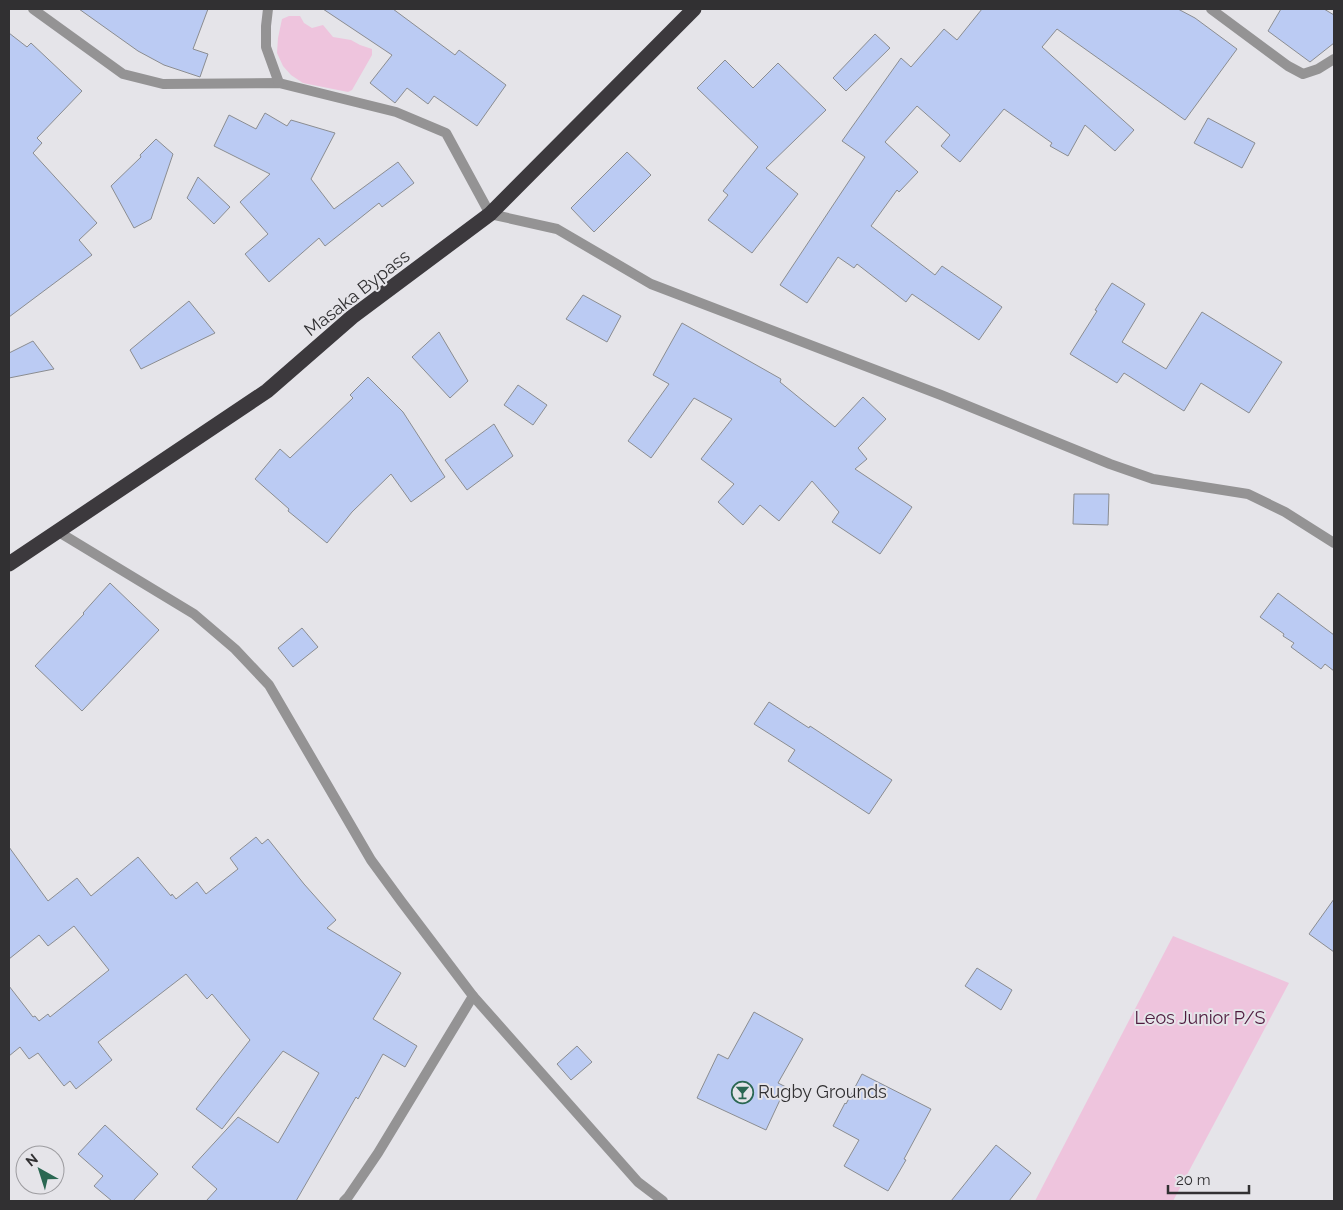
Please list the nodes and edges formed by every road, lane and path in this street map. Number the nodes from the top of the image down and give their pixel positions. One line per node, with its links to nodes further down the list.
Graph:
1 (33, 9): 6 (street)
2 (268, 9): 6 (street)
3 (694, 9): 7 (highway, Masaka Bypass)
4 (1211, 9): 5 (street)
5 (1334, 59)
6 (279, 83): 7 (street)
7 (490, 214): 8 (highway, Masaka Bypass); 9 (street)
8 (57, 531): 10 (highway, Masaka Bypass); 11 (street)
9 (1334, 542)
10 (9, 564)
11 (473, 996): 12 (street); 13 (street)
12 (344, 1201)
13 (663, 1201)

